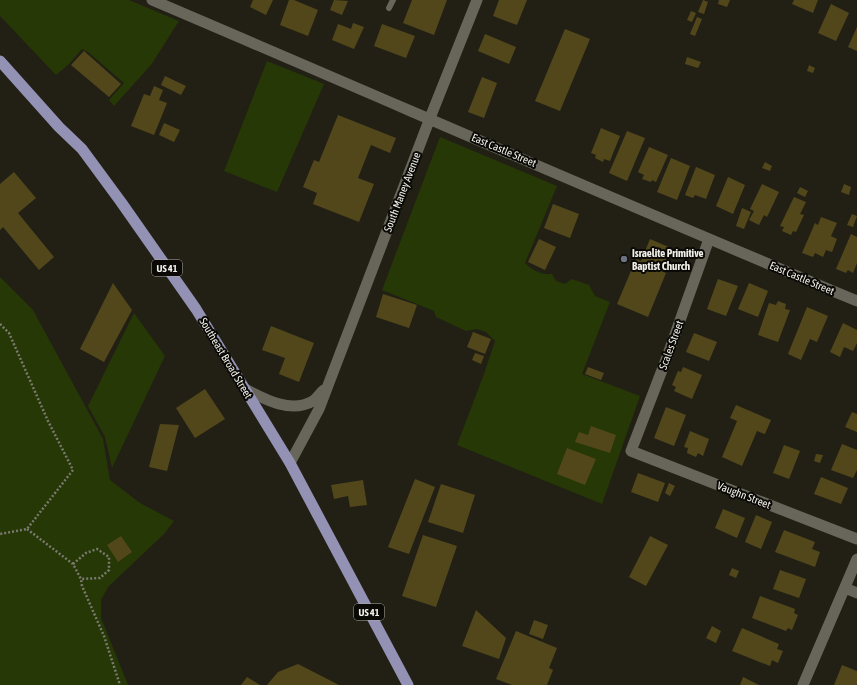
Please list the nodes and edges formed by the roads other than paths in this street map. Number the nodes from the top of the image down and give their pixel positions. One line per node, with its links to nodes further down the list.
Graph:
1 (152, 0): 6 (street, East Castle Street)
2 (393, 0): 4 (lane)
3 (477, 0): 6 (street, South Maney Avenue)
4 (389, 8)
5 (0, 61): 10 (main road, Southeast Broad Street / US 41)
6 (430, 118): 7 (street, East Castle Street); 9 (street, South Maney Avenue)
7 (709, 239): 8 (street, East Castle Street); 11 (street, Scales Street)
8 (857, 301)
9 (328, 385): 10 (street, South Maney Avenue); 12 (street, South Maney Avenue)
10 (245, 389): 12 (main road, Southeast Broad Street / US 41)
11 (631, 451): 13 (street, Vaughn Street)
12 (290, 463): 17 (main road, Southeast Broad Street / US 41)
13 (857, 539)
14 (857, 559): 15 (street)
15 (845, 588): 16 (street); 18 (street)
16 (857, 593)
17 (408, 685)
18 (803, 685)

